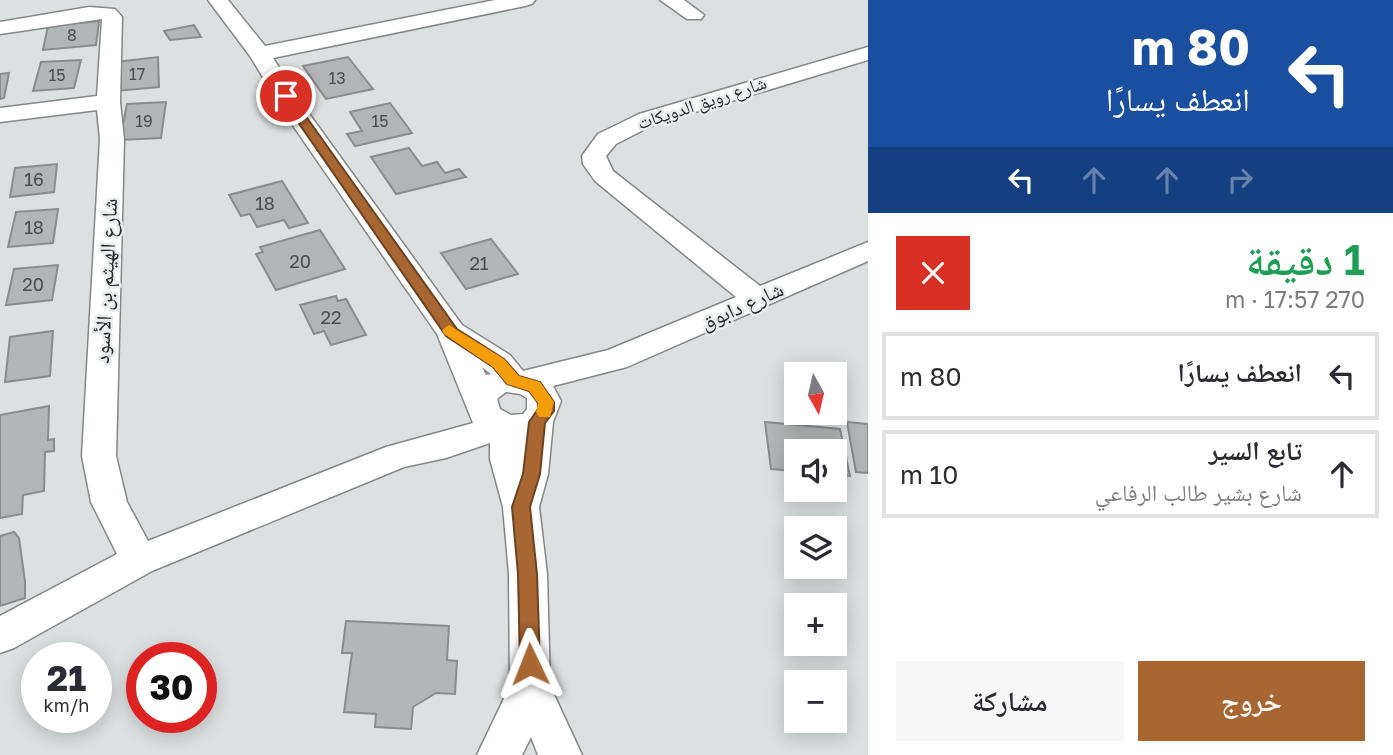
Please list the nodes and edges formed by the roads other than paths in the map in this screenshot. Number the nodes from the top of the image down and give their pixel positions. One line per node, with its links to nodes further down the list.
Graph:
1 (218, 0): 7 (street)
2 (525, 0): 7 (street)
3 (670, 0): 4 (street)
4 (694, 15)
5 (0, 28): 8 (street, شارع الهيثم بن الأسود)
6 (868, 52): 11 (street, شارع رويق الدويكات)
7 (260, 54): 12 (street)
8 (108, 102): 9 (street); 16 (street, شارع الهيثم بن الأسود)
9 (0, 115)
10 (868, 251): 11 (street, شارع دابوق)
11 (757, 299): 13 (street, شارع دابوق)
12 (451, 332): 14 (street); 15 (street)
13 (616, 359): 14 (street, شارع دابوق); 15 (street, شارع دابوق)
14 (518, 381): 15 (street, شارع دابوق); 15 (street)
15 (509, 416): 16 (street); 18 (street)
16 (139, 560): 17 (street)
17 (0, 636)
18 (530, 686): 19 (street); 20 (street)
19 (499, 755)
20 (560, 755)

